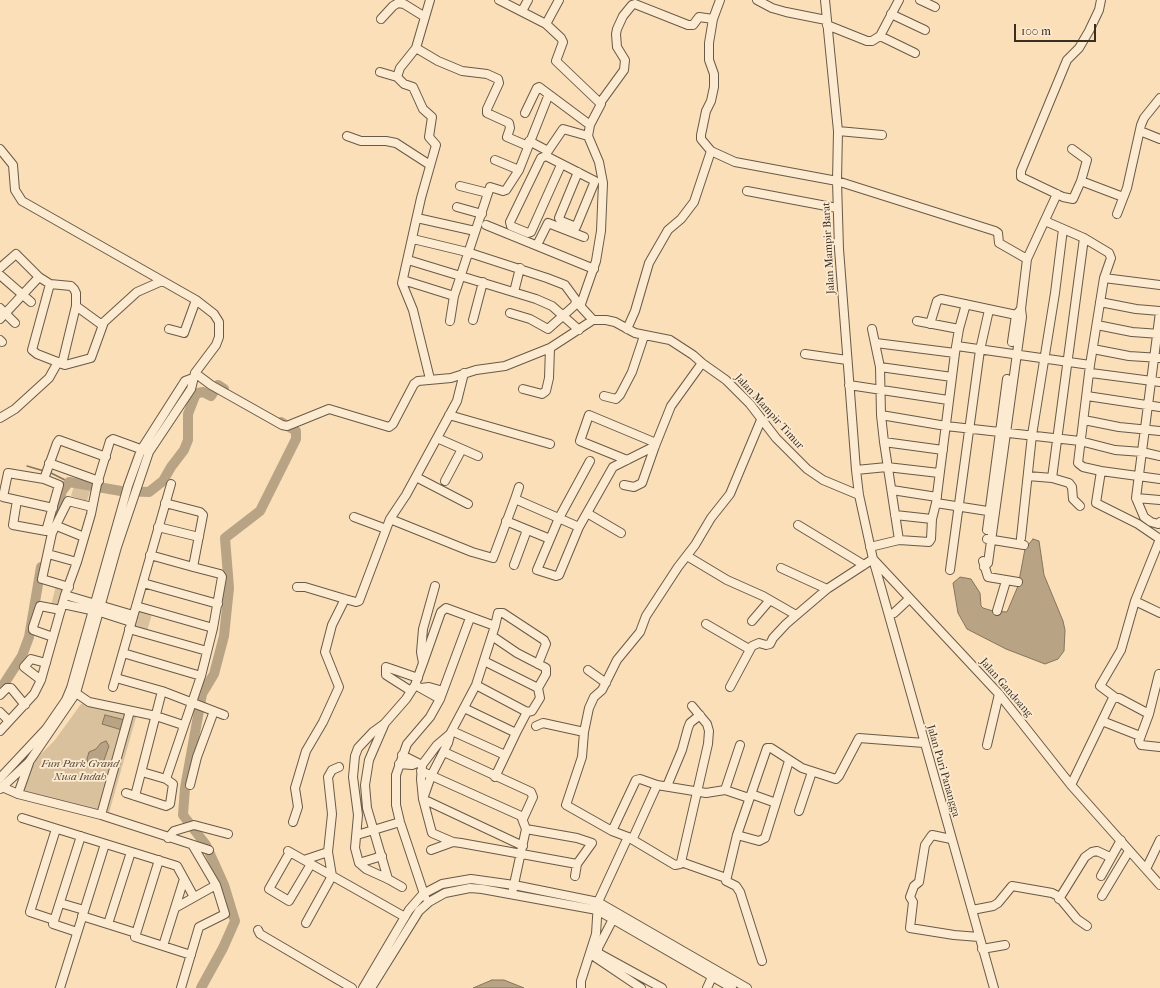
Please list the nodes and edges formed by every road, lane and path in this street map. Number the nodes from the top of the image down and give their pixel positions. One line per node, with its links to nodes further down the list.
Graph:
1 (430, 0): 14 (street)
2 (528, 0): 12 (street)
3 (559, 0): 18 (street)
4 (720, 0): 16 (street)
5 (757, 0): 17 (street)
6 (825, 0): 17 (street, Jalan Mampir Barat)
7 (899, 0): 13 (street)
8 (920, 0): 11 (street)
9 (1101, 0): 51 (street)
10 (503, 1): 12 (street)
11 (935, 7)
12 (522, 11): 18 (street)
13 (891, 14): 19 (street); 20 (street)
14 (425, 17): 15 (street); 21 (street)
15 (381, 19)
16 (713, 19): 27 (street); 39 (street)
17 (826, 22): 20 (street); 30 (street, Jalan Mampir Barat)
18 (546, 24): 27 (street)
19 (925, 30)
20 (880, 36): 22 (street)
21 (416, 48): 24 (street); 36 (street)
22 (915, 54)
23 (380, 72): 24 (street)
24 (397, 77): 42 (street)
25 (1160, 98): 31 (street)
26 (548, 99): 36 (street)
27 (600, 103): 29 (street)
28 (525, 113): 29 (street)
29 (590, 125): 34 (street)
30 (838, 131): 32 (street); 45 (street, Jalan Mampir Barat)
31 (1140, 131): 35 (street); 52 (street)
32 (882, 135)
33 (347, 136): 42 (street)
34 (588, 136): 36 (street); 47 (street)
35 (1160, 139)
36 (529, 144): 43 (street)
37 (0, 149): 77 (street)
38 (1072, 149): 46 (street)
39 (711, 152): 45 (street); 104 (street)
40 (495, 160): 43 (street)
41 (561, 164): 41 (street); 44 (street)
42 (430, 165): 57 (street)
43 (519, 170): 50 (street)
44 (578, 172): 47 (street); 47 (street)
45 (837, 181): 54 (street, Jalan Mampir Barat); 67 (street)
46 (1081, 181): 51 (street); 52 (street)
47 (599, 182): 71 (street)
48 (460, 186): 50 (street)
49 (747, 191): 54 (street)
50 (488, 193): 55 (street)
51 (1058, 194): 58 (street)
52 (1123, 197): 56 (street)
53 (457, 207): 55 (street)
54 (837, 208): 119 (street, Jalan Mampir Barat)
55 (482, 214): 61 (street)
56 (1117, 214)
57 (417, 218): 61 (street); 64 (street)
58 (1045, 222): 60 (street); 67 (street)
59 (486, 224): 65 (street)
60 (1063, 229): 63 (street); 118 (street)
61 (474, 231): 66 (street)
62 (584, 237): 65 (street)
63 (1084, 238): 75 (street); 122 (street)
64 (413, 239): 66 (street); 68 (street)
65 (536, 245): 71 (street)
66 (467, 252): 70 (street); 73 (street)
67 (1027, 259): 93 (street)
68 (408, 260): 73 (street); 76 (street)
69 (0, 268): 74 (street)
70 (520, 268): 81 (street); 94 (street)
71 (594, 269): 96 (street)
72 (0, 275): 82 (street)
73 (460, 276): 78 (street); 83 (street)
74 (39, 277): 79 (street); 82 (street)
75 (1104, 278): 80 (street); 86 (street)
76 (403, 280): 83 (street); 128 (street)
77 (162, 281): 84 (street); 101 (street)
78 (483, 282): 81 (street); 95 (street)
79 (50, 284): 88 (street); 120 (street)
80 (1160, 285)
81 (514, 292): 94 (street)
82 (23, 295): 85 (street); 91 (street)
83 (454, 296): 97 (street)
84 (196, 300): 103 (street); 126 (street)
85 (31, 302)
86 (1100, 302): 90 (street); 102 (street)
87 (966, 304): 89 (street); 100 (street); 106 (street)
88 (76, 306): 101 (street); 120 (street)
89 (989, 310): 93 (street); 114 (street)
90 (1160, 312): 108 (street)
91 (2, 313): 99 (street)
92 (510, 313): 94 (street)
93 (1019, 314): 116 (street)
94 (562, 315): 107 (street)
95 (473, 320)
96 (593, 320): 104 (street, Jalan Mampir Timur); 107 (street)
97 (450, 321)
98 (917, 321): 100 (street)
99 (15, 323)
100 (930, 324): 106 (street)
101 (102, 325): 120 (street)
102 (1097, 325): 108 (street); 112 (street)
103 (169, 328)
104 (627, 328): 109 (street, Jalan Mampir Timur)
105 (872, 329): 110 (street)
106 (959, 329): 113 (street)
107 (579, 330): 111 (street)
108 (1158, 333): 117 (street)
109 (644, 336): 121 (street, Jalan Mampir Timur); 134 (street)
110 (876, 343): 113 (street); 123 (street)
111 (550, 348): 125 (street); 132 (street)
112 (1093, 349): 117 (street); 124 (street)
113 (956, 350): 114 (street); 127 (street)
114 (980, 350): 116 (street); 145 (street)
115 (805, 354): 119 (street)
116 (1013, 355): 118 (street); 148 (street)
117 (1157, 357): 129 (street)
118 (1044, 359): 122 (street); 149 (street)
119 (847, 360): 131 (street, Jalan Mampir Barat)
120 (60, 363): 141 (street)
121 (702, 363): 142 (street, Jalan Mampir Timur); 155 (street)
122 (1068, 363): 124 (street); 151 (street)
123 (880, 367): 127 (street); 133 (street)
124 (1090, 369): 129 (street); 135 (street)
125 (464, 373): 128 (street); 139 (street)
126 (194, 376): 128 (street); 158 (street)
127 (952, 377): 136 (street)
128 (430, 379)
129 (1151, 380): 130 (street); 137 (street)
130 (1160, 382)
131 (849, 385): 133 (street); 167 (street, Jalan Mampir Barat)
132 (523, 389)
133 (881, 389): 136 (street); 140 (street)
134 (604, 396)
135 (1087, 396): 137 (street); 143 (street)
136 (948, 400): 144 (street)
137 (1148, 404): 138 (street); 146 (street)
138 (1160, 407)
139 (449, 415): 150 (street); 154 (street)
140 (881, 415): 144 (street); 153 (street)
141 (0, 418)
142 (761, 420): 182 (street, Jalan Mampir Timur); 219 (street)
143 (1084, 420): 146 (street); 152 (street)
144 (946, 426): 145 (street); 157 (street)
145 (970, 429): 148 (street); 190 (street)
146 (1145, 429): 147 (street); 159 (street)
147 (1160, 431)
148 (1003, 433): 149 (street); 194 (street)
149 (1032, 435): 151 (street); 170 (street)
150 (437, 438): 156 (street); 172 (street)
151 (1057, 440): 152 (street); 173 (street)
152 (1080, 441): 159 (street); 168 (street)
153 (884, 442): 157 (street); 166 (street)
154 (550, 444)
155 (655, 444): 163 (street); 163 (street); 179 (street)
156 (462, 449): 161 (street); 176 (street)
157 (943, 450): 169 (street)
158 (145, 451): 160 (street); 242 (street)
159 (1142, 452): 162 (street); 171 (street)
160 (106, 456): 165 (street); 178 (street)
161 (478, 456)
162 (1160, 456)
163 (627, 460): 195 (street)
164 (590, 461): 198 (street)
165 (49, 464): 175 (street); 178 (street)
166 (887, 467): 167 (street); 169 (street); 181 (street)
167 (856, 470): 182 (street, Jalan Mampir Barat)
168 (1101, 471): 171 (street); 214 (street)
169 (939, 474): 186 (street)
170 (1028, 476): 173 (street); 213 (street)
171 (1139, 476): 174 (street); 183 (street)
172 (416, 477): 189 (street); 199 (street)
173 (1052, 478): 191 (street)
174 (1160, 479)
175 (44, 480): 185 (street); 193 (street)
176 (445, 481)
177 (172, 484): 188 (street)
178 (97, 485): 192 (street)
179 (624, 485)
180 (519, 487): 184 (street)
181 (892, 490): 186 (street); 196 (street)
182 (859, 495): 216 (street, Jalan Gandoang)
183 (1136, 498): 187 (street); 202 (street)
184 (515, 499): 198 (street); 201 (street)
185 (17, 500): 193 (street); 193 (street)
186 (936, 500): 190 (street); 200 (street)
187 (1160, 500)
188 (165, 503): 205 (street); 211 (street)
189 (468, 504)
190 (959, 506): 194 (street); 226 (street)
191 (1080, 506)
192 (92, 507): 204 (street); 210 (street)
193 (53, 508)
194 (992, 512): 213 (street)
195 (587, 513): 206 (street); 209 (street)
196 (895, 516): 200 (street); 215 (street)
197 (354, 517): 207 (street)
198 (559, 518): 206 (street); 212 (street)
199 (390, 519): 201 (street); 207 (street)
200 (932, 519): 215 (street)
201 (506, 521): 208 (street)
202 (1160, 522)
203 (798, 524): 222 (street)
204 (57, 526): 210 (street); 217 (street)
205 (158, 527): 211 (street); 218 (street)
206 (579, 527): 212 (street)
207 (386, 529): 235 (street)
208 (527, 530): 212 (street); 223 (street)
209 (621, 533)
210 (84, 537): 221 (street)
211 (199, 537): 224 (street)
212 (550, 539)
213 (988, 539): 227 (street)
214 (1160, 539): 238 (street)
215 (899, 540): 216 (street)
216 (870, 546): 220 (street, Jalan Gandoang)
217 (48, 554): 221 (street); 231 (street)
218 (150, 555): 224 (street); 229 (street)
219 (687, 556): 237 (street); 267 (street)
220 (873, 559): 222 (street); 236 (street, Jalan Gandoang); 302 (street, Jalan Puri Panangga)
221 (78, 562): 231 (street)
222 (864, 565): 233 (street)
223 (514, 566)
224 (192, 567): 239 (street)
225 (780, 568): 233 (street)
226 (950, 570)
227 (1006, 581): 228 (street); 243 (street)
228 (1018, 582)
229 (142, 583): 239 (street); 240 (street)
230 (435, 586): 260 (street)
231 (70, 587): 234 (street)
232 (297, 587): 235 (street)
233 (827, 589): 246 (street)
234 (65, 595): 241 (street); 242 (street)
235 (344, 599): 337 (street)
236 (909, 599): 244 (street); 276 (street, Jalan Gandoang)
237 (770, 600): 246 (street); 248 (street)
238 (1135, 601): 245 (street); 278 (street)
239 (218, 604): 252 (street)
240 (136, 606): 249 (street); 252 (street)
241 (62, 607): 242 (street); 254 (street); 254 (street)
242 (98, 608): 249 (street); 275 (street); 318 (street)
243 (997, 611)
244 (894, 613)
245 (1160, 613)
246 (796, 615): 255 (street)
247 (470, 618): 251 (street); 260 (street); 273 (street)
248 (752, 621)
249 (131, 622): 256 (street); 257 (street)
250 (706, 624): 255 (street)
251 (495, 626): 253 (street); 261 (street)
252 (214, 628): 256 (street)
253 (492, 636): 258 (street); 261 (street)
254 (53, 637): 259 (street)
255 (749, 649): 271 (street)
256 (207, 651): 264 (street)
257 (123, 653): 264 (street); 265 (street)
258 (484, 661): 269 (street); 272 (street)
259 (46, 663): 266 (street); 266 (street)
260 (423, 663): 268 (street)
261 (538, 664): 272 (street)
262 (588, 670): 267 (street)
263 (1159, 674): 289 (street)
264 (201, 676): 280 (street)
265 (116, 678): 270 (street); 274 (street)
266 (41, 680): 281 (street)
267 (606, 683): 298 (street)
268 (416, 685): 273 (street); 279 (street); 294 (street)
269 (476, 685): 283 (street); 287 (street)
270 (112, 687)
271 (730, 687)
272 (538, 688): 287 (street)
273 (443, 690): 279 (street)
274 (162, 691): 280 (street); 291 (street)
275 (76, 693): 284 (street); 310 (street)
276 (999, 694): 304 (street); 322 (street, Jalan Gandoang)
277 (0, 695): 281 (street)
278 (1116, 698): 289 (street); 292 (street)
279 (440, 699): 307 (street)
280 (198, 704): 285 (street); 295 (street)
281 (25, 705): 293 (street)
282 (692, 706): 288 (street)
283 (464, 708): 299 (street); 300 (street)
284 (130, 711): 291 (street); 334 (street)
285 (214, 711): 290 (street); 320 (street)
286 (0, 712): 293 (street)
287 (527, 712): 300 (street)
288 (700, 714): 323 (street); 326 (street)
289 (1149, 714): 301 (street)
290 (224, 715)
291 (156, 716): 295 (street); 314 (street)
292 (1102, 721): 301 (street); 322 (street)
293 (9, 722): 297 (street)
294 (385, 724): 340 (street); 345 (street)
295 (183, 725): 319 (street)
296 (536, 726): 298 (street)
297 (0, 731)
298 (584, 732): 342 (street)
299 (451, 733): 306 (street); 308 (street); 312 (street)
300 (516, 733): 308 (street)
301 (1140, 736): 305 (street)
302 (924, 743): 315 (street); 350 (street, Jalan Puri Panangga)
303 (740, 745): 325 (street)
304 (987, 745)
305 (1160, 747)
306 (444, 752): 316 (street); 317 (street)
307 (402, 755): 311 (street); 312 (street)
308 (505, 755): 317 (street)
309 (789, 761): 315 (street); 330 (street); 332 (street)
310 (29, 762): 324 (street); 328 (street)
311 (399, 764): 312 (street); 338 (street)
312 (420, 766): 316 (street); 331 (street)
313 (339, 768): 360 (street)
314 (142, 772): 319 (street); 329 (street)
315 (812, 772): 333 (street)
316 (431, 776): 331 (street); 336 (street)
317 (495, 777): 336 (street)
318 (0, 778)
319 (166, 779): 329 (street)
320 (190, 785)
321 (657, 785): 323 (street); 342 (street); 348 (street)
322 (1071, 785): 351 (street, Jalan Gandoang)
323 (667, 786): 326 (street)
324 (0, 788): 328 (street)
325 (725, 790): 326 (street); 330 (street)
326 (698, 792): 365 (street)
327 (126, 793): 329 (street)
328 (18, 794): 334 (street)
329 (135, 796)
330 (750, 796): 332 (street); 346 (street)
331 (422, 799): 343 (street); 357 (street)
332 (776, 803): 346 (street)
333 (799, 811)
334 (101, 815): 349 (street)
335 (22, 818): 339 (street)
336 (523, 819): 341 (street)
337 (293, 822)
338 (400, 822): 340 (street); 379 (street)
339 (56, 829): 347 (street); 392 (street)
340 (374, 830): 345 (street); 361 (street)
341 (526, 830): 357 (street); 367 (street)
342 (612, 831): 348 (street)
343 (432, 833): 353 (street); 353 (street)
344 (228, 834): 349 (street)
345 (357, 835): 366 (street)
346 (737, 835): 372 (street)
347 (81, 836): 354 (street); 385 (street)
348 (630, 837): 365 (street); 386 (street)
349 (168, 838): 355 (street)
350 (951, 839): 388 (street, Jalan Puri Panangga); 399 (street)
351 (1121, 840): 358 (street, Jalan Gandoang); 362 (street)
352 (1160, 840): 368 (street)
353 (453, 842): 357 (street)
354 (105, 844): 359 (street); 389 (street)
355 (193, 846): 356 (street); 375 (street)
356 (207, 850)
357 (523, 850): 367 (street); 376 (street)
358 (1129, 851): 368 (street, Jalan Gandoang); 381 (street)
359 (131, 852): 363 (street); 394 (street)
360 (328, 852): 364 (street); 369 (street)
361 (382, 856): 366 (street); 374 (street)
362 (1110, 857): 371 (street); 383 (street)
363 (159, 860): 373 (street); 398 (street)
364 (307, 862): 364 (street); 369 (street)
365 (681, 862): 372 (street)
366 (359, 863): 374 (street)
367 (577, 864): 370 (street)
368 (1146, 869): 377 (street, Jalan Gandoang)
369 (332, 876): 390 (street); 393 (street)
370 (575, 876)
371 (1101, 876)
372 (726, 878): 405 (street)
373 (184, 879): 382 (street); 387 (street)
374 (388, 879): 378 (street)
375 (216, 885): 382 (street); 404 (street)
376 (514, 885): 379 (street); 380 (street); 386 (street)
377 (1160, 885)
378 (402, 887)
379 (423, 894): 384 (street); 390 (street)
380 (512, 894): 384 (street); 386 (street)
381 (1102, 896)
382 (194, 897): 387 (street)
383 (1059, 899): 388 (street); 395 (street)
384 (429, 902): 411 (street)
385 (60, 903): 389 (street); 392 (street)
386 (598, 906): 391 (street); 403 (street); 406 (street)
387 (175, 908): 401 (street)
388 (972, 910): 399 (street, Jalan Puri Panangga)
389 (83, 913): 394 (street); 397 (street)
390 (405, 917): 410 (street)
391 (613, 919): 406 (street); 414 (street)
392 (54, 920): 397 (street)
393 (306, 923)
394 (108, 924): 398 (street)
395 (1087, 926)
396 (258, 930): 409 (street)
397 (77, 932): 407 (street)
398 (136, 933): 401 (street)
399 (979, 937): 402 (street, Jalan Puri Panangga)
400 (1005, 945): 402 (street)
401 (163, 946): 404 (street)
402 (982, 950): 418 (street, Jalan Puri Panangga)
403 (590, 954): 412 (street); 413 (street)
404 (191, 955): 408 (street)
405 (762, 960)
406 (709, 973): 415 (street); 416 (street); 417 (street)
407 (60, 988)
408 (181, 988)
409 (352, 988)
410 (363, 988)
411 (371, 988)
412 (581, 988)
413 (641, 988)
414 (662, 988)
415 (706, 988)
416 (732, 988)
417 (747, 988)
418 (994, 988)

